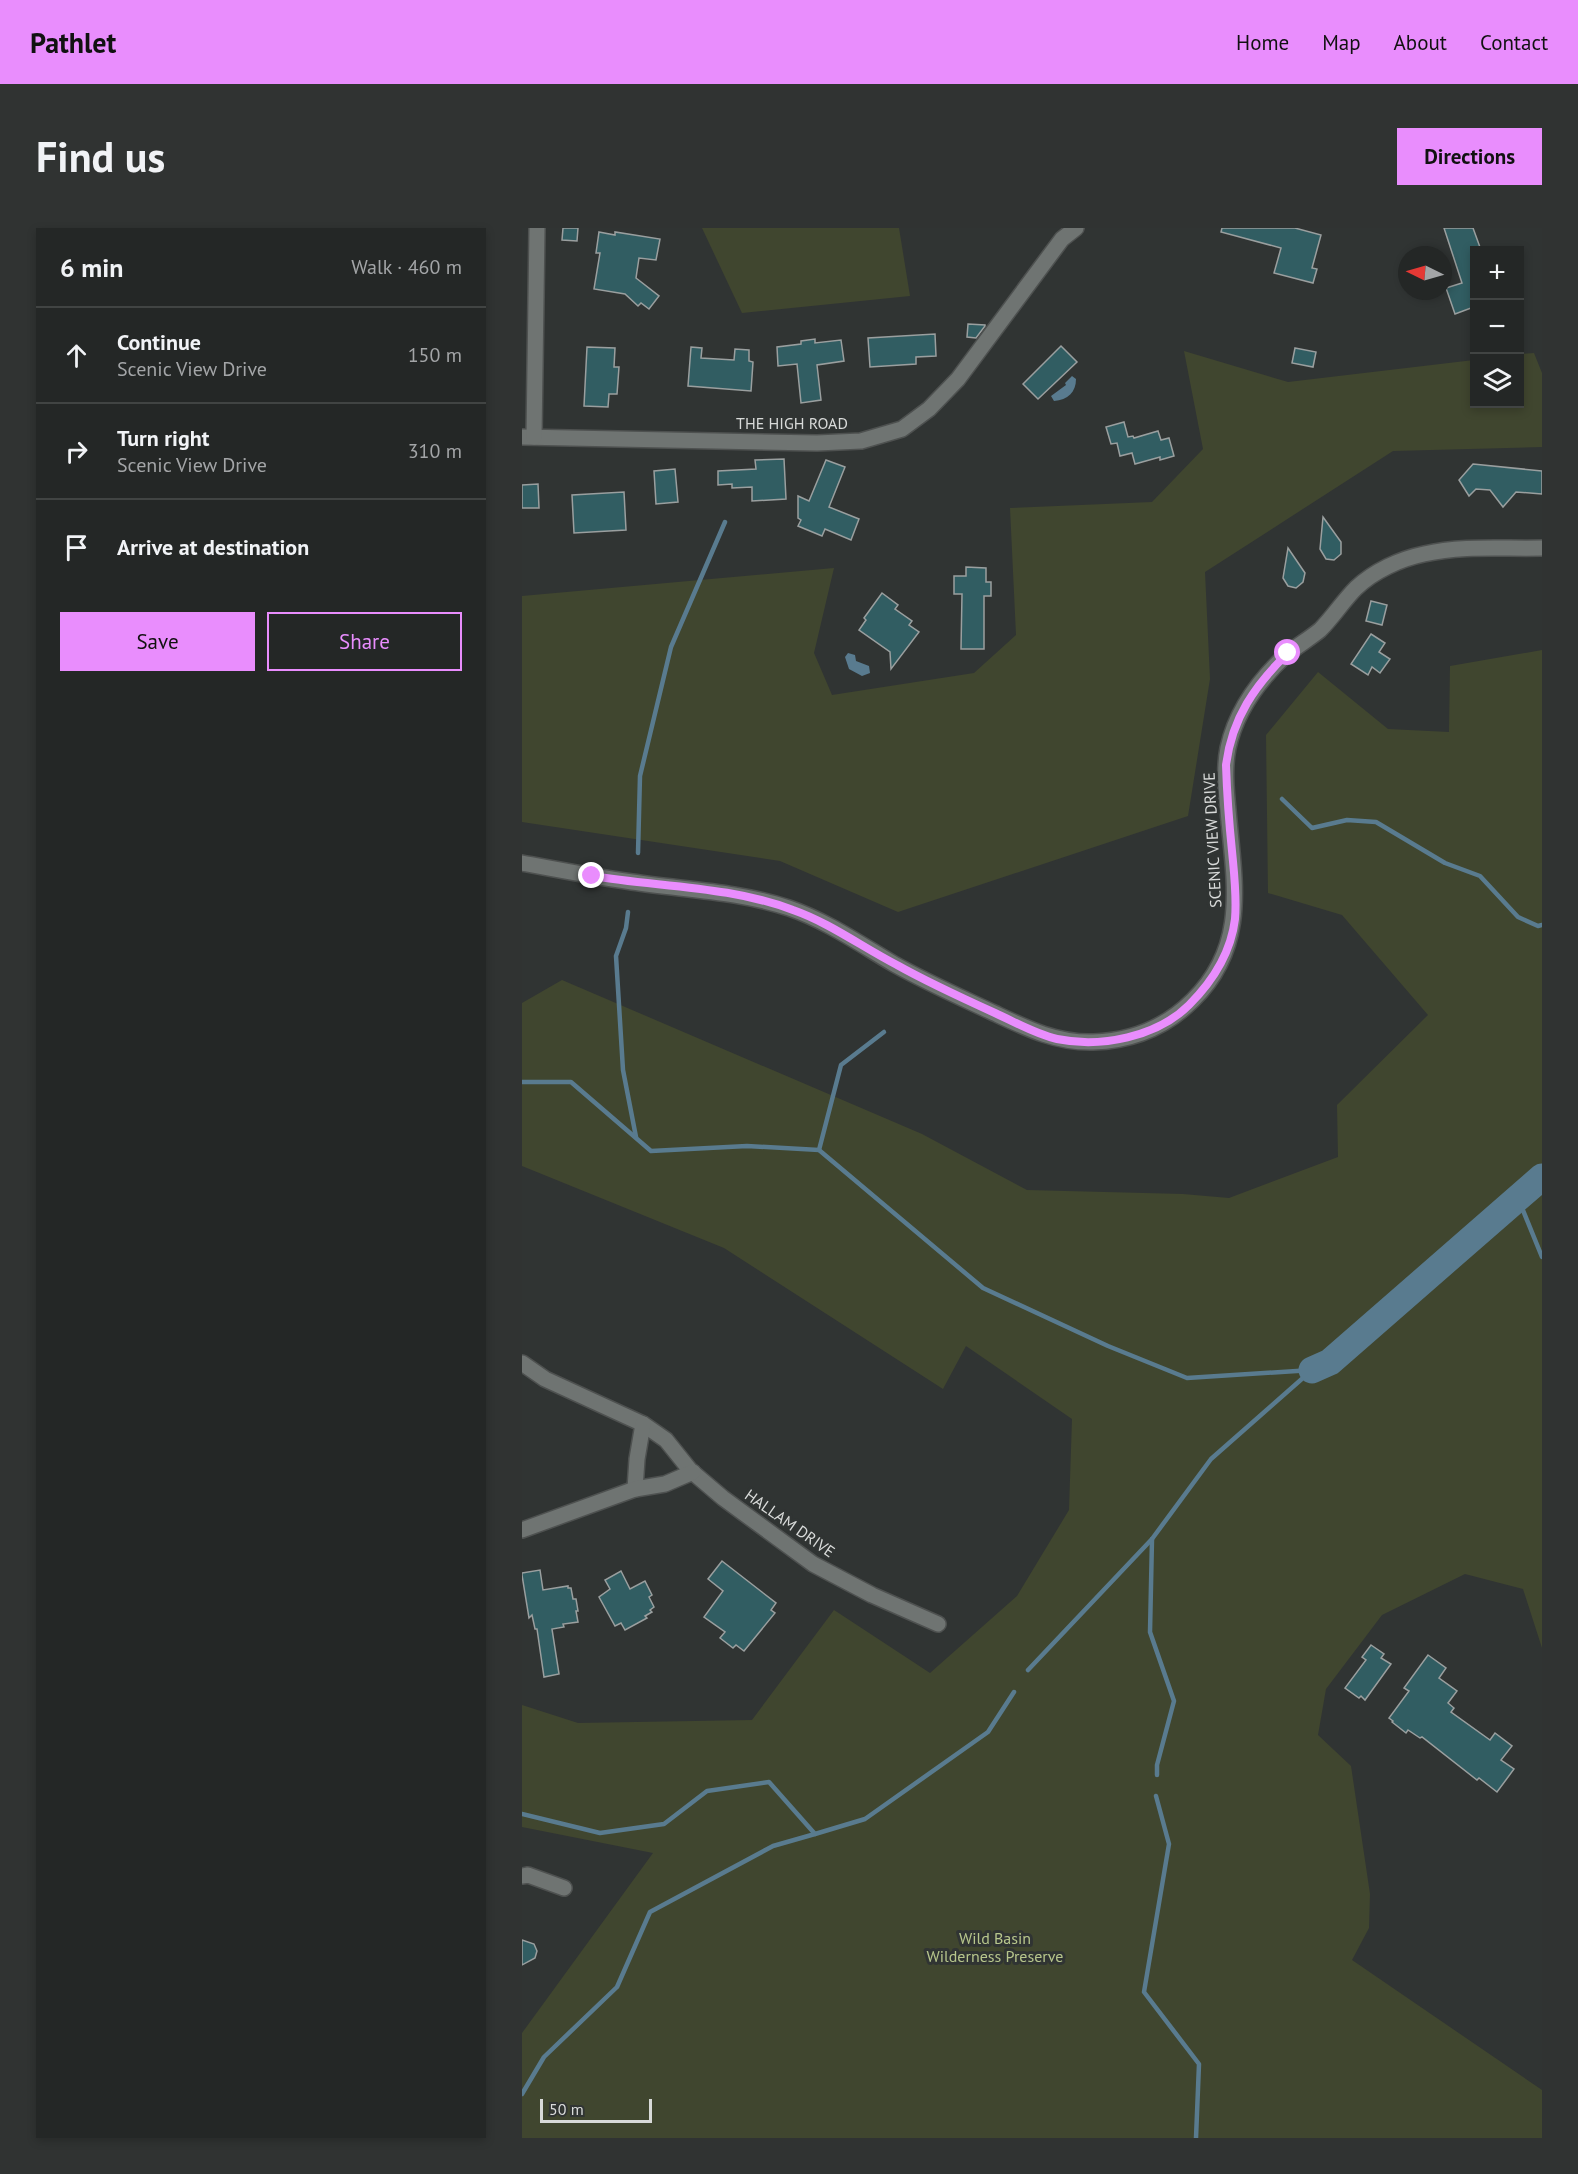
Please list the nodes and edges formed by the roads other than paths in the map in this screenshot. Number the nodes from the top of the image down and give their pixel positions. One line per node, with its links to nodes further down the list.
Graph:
1 (537, 228): 4 (street)
2 (1076, 228): 3 (street, THE HIGH ROAD)
3 (1060, 234): 4 (street, THE HIGH ROAD)
4 (528, 437)
5 (1542, 548): 6 (street, SCENIC VIEW DRIVE)
6 (522, 863)
7 (522, 1363): 8 (street, HALLAM DRIVE)
8 (643, 1424): 9 (street, HALLAM DRIVE); 10 (street)
9 (693, 1472): 10 (street); 12 (street, HALLAM DRIVE)
10 (635, 1489): 11 (street)
11 (522, 1530)
12 (938, 1624)
13 (522, 1876): 14 (street)
14 (564, 1888)

